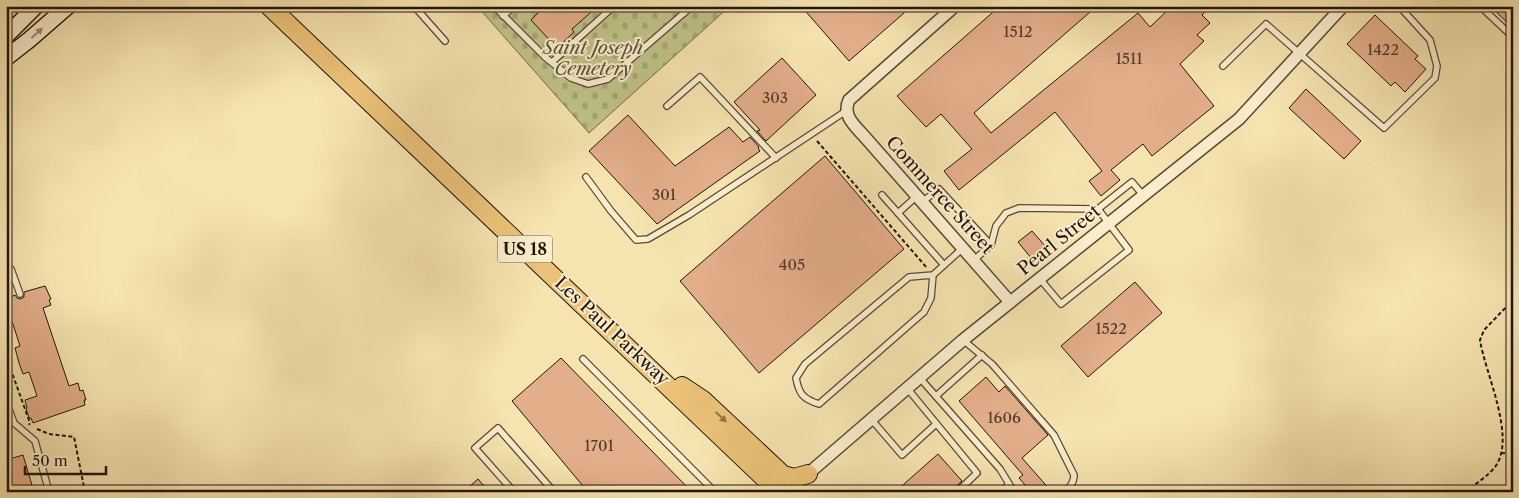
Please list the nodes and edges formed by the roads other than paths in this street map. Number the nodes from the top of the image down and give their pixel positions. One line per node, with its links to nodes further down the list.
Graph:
1 (36, 6): 16 (main road)
2 (68, 6): 20 (main road, one-way to 2)
3 (269, 6): 44 (main road, Les Paul Parkway / US 18)
4 (414, 6): 18 (lane)
5 (494, 6): 15 (lane)
6 (514, 6): 15 (lane)
7 (614, 6): 21 (lane)
8 (678, 6): 14 (lane)
9 (692, 6): 14 (lane)
10 (955, 6): 24 (street)
11 (1343, 6): 19 (street, Pearl Street)
12 (1399, 6): 19 (lane)
13 (1480, 6): 17 (lane)
14 (684, 13): 21 (lane)
15 (503, 16): 21 (lane)
16 (6, 36)
17 (1513, 36)
18 (446, 41)
19 (1299, 54): 22 (lane); 28 (street, Pearl Street)
20 (6, 58)
21 (552, 62)
22 (1223, 66)
23 (668, 106): 25 (lane)
24 (846, 111): 25 (lane); 29 (street, Commerce Street)
25 (776, 158): 26 (lane)
26 (586, 177)
27 (882, 195): 31 (lane)
28 (1143, 195): 30 (lane); 32 (street, Pearl Street)
29 (920, 199): 31 (lane); 33 (lane); 34 (street, Commerce Street)
30 (1098, 209): 32 (lane); 33 (lane)
31 (898, 213): 36 (lane)
32 (1109, 223): 39 (street, Pearl Street); 39 (lane)
33 (991, 245): 35 (lane)
34 (963, 248): 35 (street, Commerce Street); 36 (lane)
35 (974, 260): 41 (street, Commerce Street)
36 (944, 265): 38 (lane)
37 (6, 267): 40 (lane)
38 (933, 275): 38 (lane)
39 (1040, 279): 41 (street, Pearl Street)
40 (20, 294)
41 (1010, 302): 42 (street, Pearl Street)
42 (963, 340): 43 (lane); 46 (street, Pearl Street)
43 (982, 356): 48 (lane); 63 (lane)
44 (640, 358): 52 (main road, one-way to 52); 58 (main road, Les Paul Parkway / US 18)
45 (583, 360): 57 (lane)
46 (919, 377): 47 (street, Pearl Street); 48 (lane)
47 (907, 388): 50 (street, Pearl Street); 51 (lane)
48 (936, 396): 53 (lane)
49 (6, 401): 54 (lane)
50 (871, 420): 51 (lane); 52 (street, Pearl Street)
51 (936, 424): 60 (lane)
52 (808, 474): 59 (street, Pearl Street)
53 (1009, 484): 61 (lane); 62 (lane)
54 (49, 492)
55 (514, 492): 56 (lane)
56 (554, 492)
57 (715, 492)
58 (780, 492)
59 (787, 492)
60 (956, 492)
61 (1001, 492)
62 (1014, 492)
63 (1064, 492)

